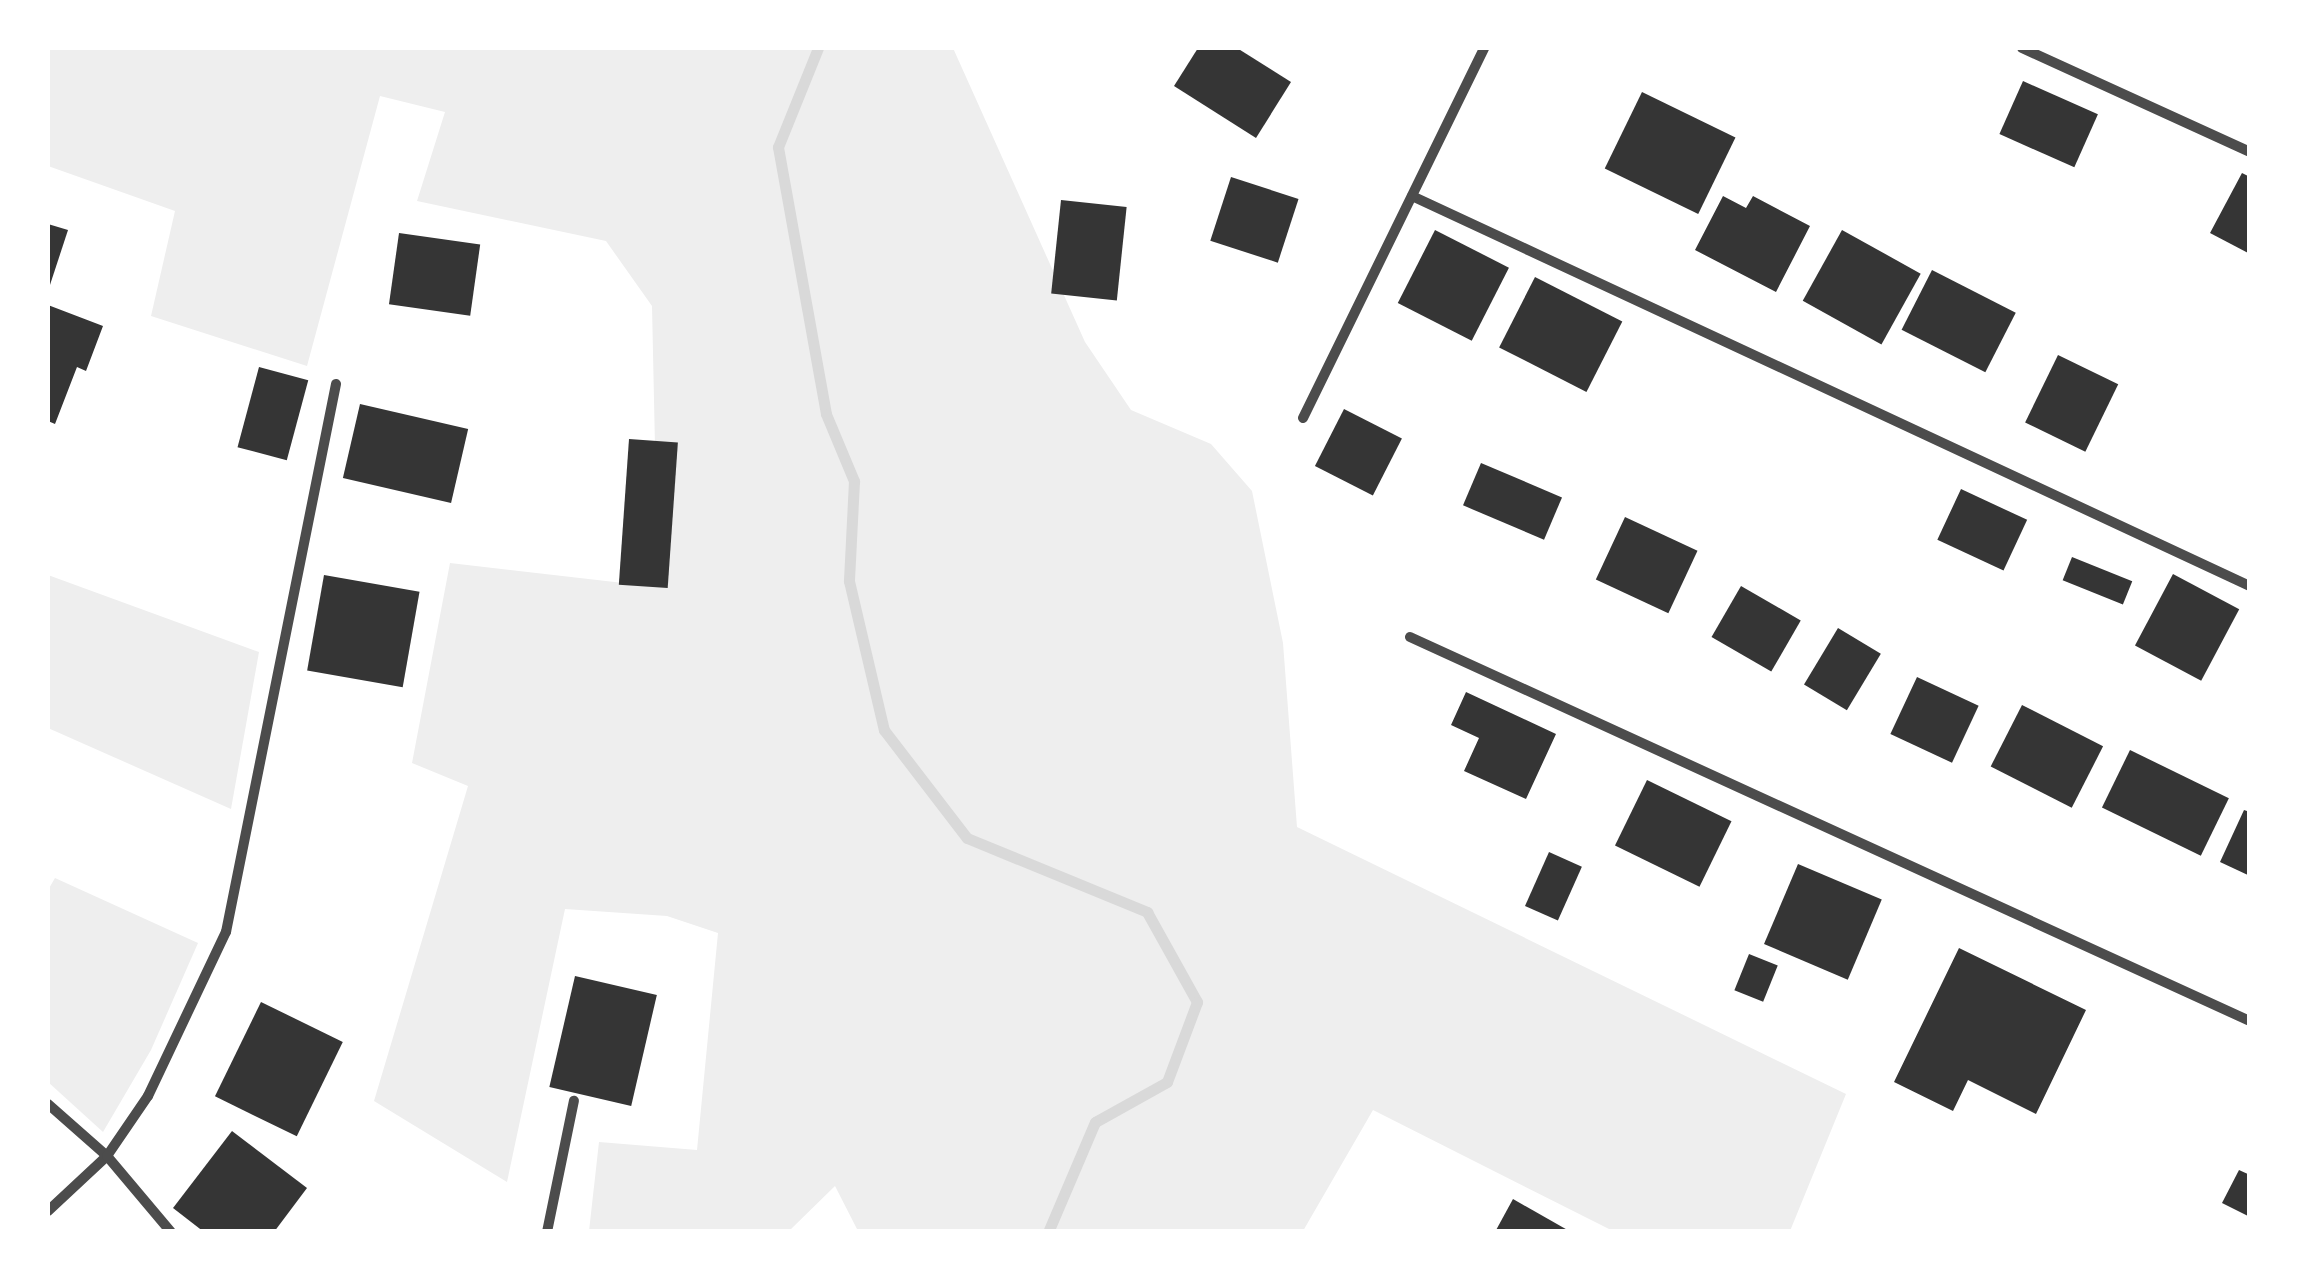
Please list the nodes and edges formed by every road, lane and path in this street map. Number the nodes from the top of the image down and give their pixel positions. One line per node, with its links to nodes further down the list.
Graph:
1 (1484, 48): 4 (street)
2 (2022, 48): 3 (street)
3 (2250, 152)
4 (1412, 196): 6 (street); 7 (street)
5 (336, 384): 12 (street)
6 (1303, 418)
7 (2250, 586)
8 (1410, 637): 9 (street)
9 (2250, 1021)
10 (574, 1101): 15 (street)
11 (48, 1104): 12 (street)
12 (107, 1156): 13 (street); 14 (street)
13 (48, 1211)
14 (171, 1232)
15 (547, 1232)

